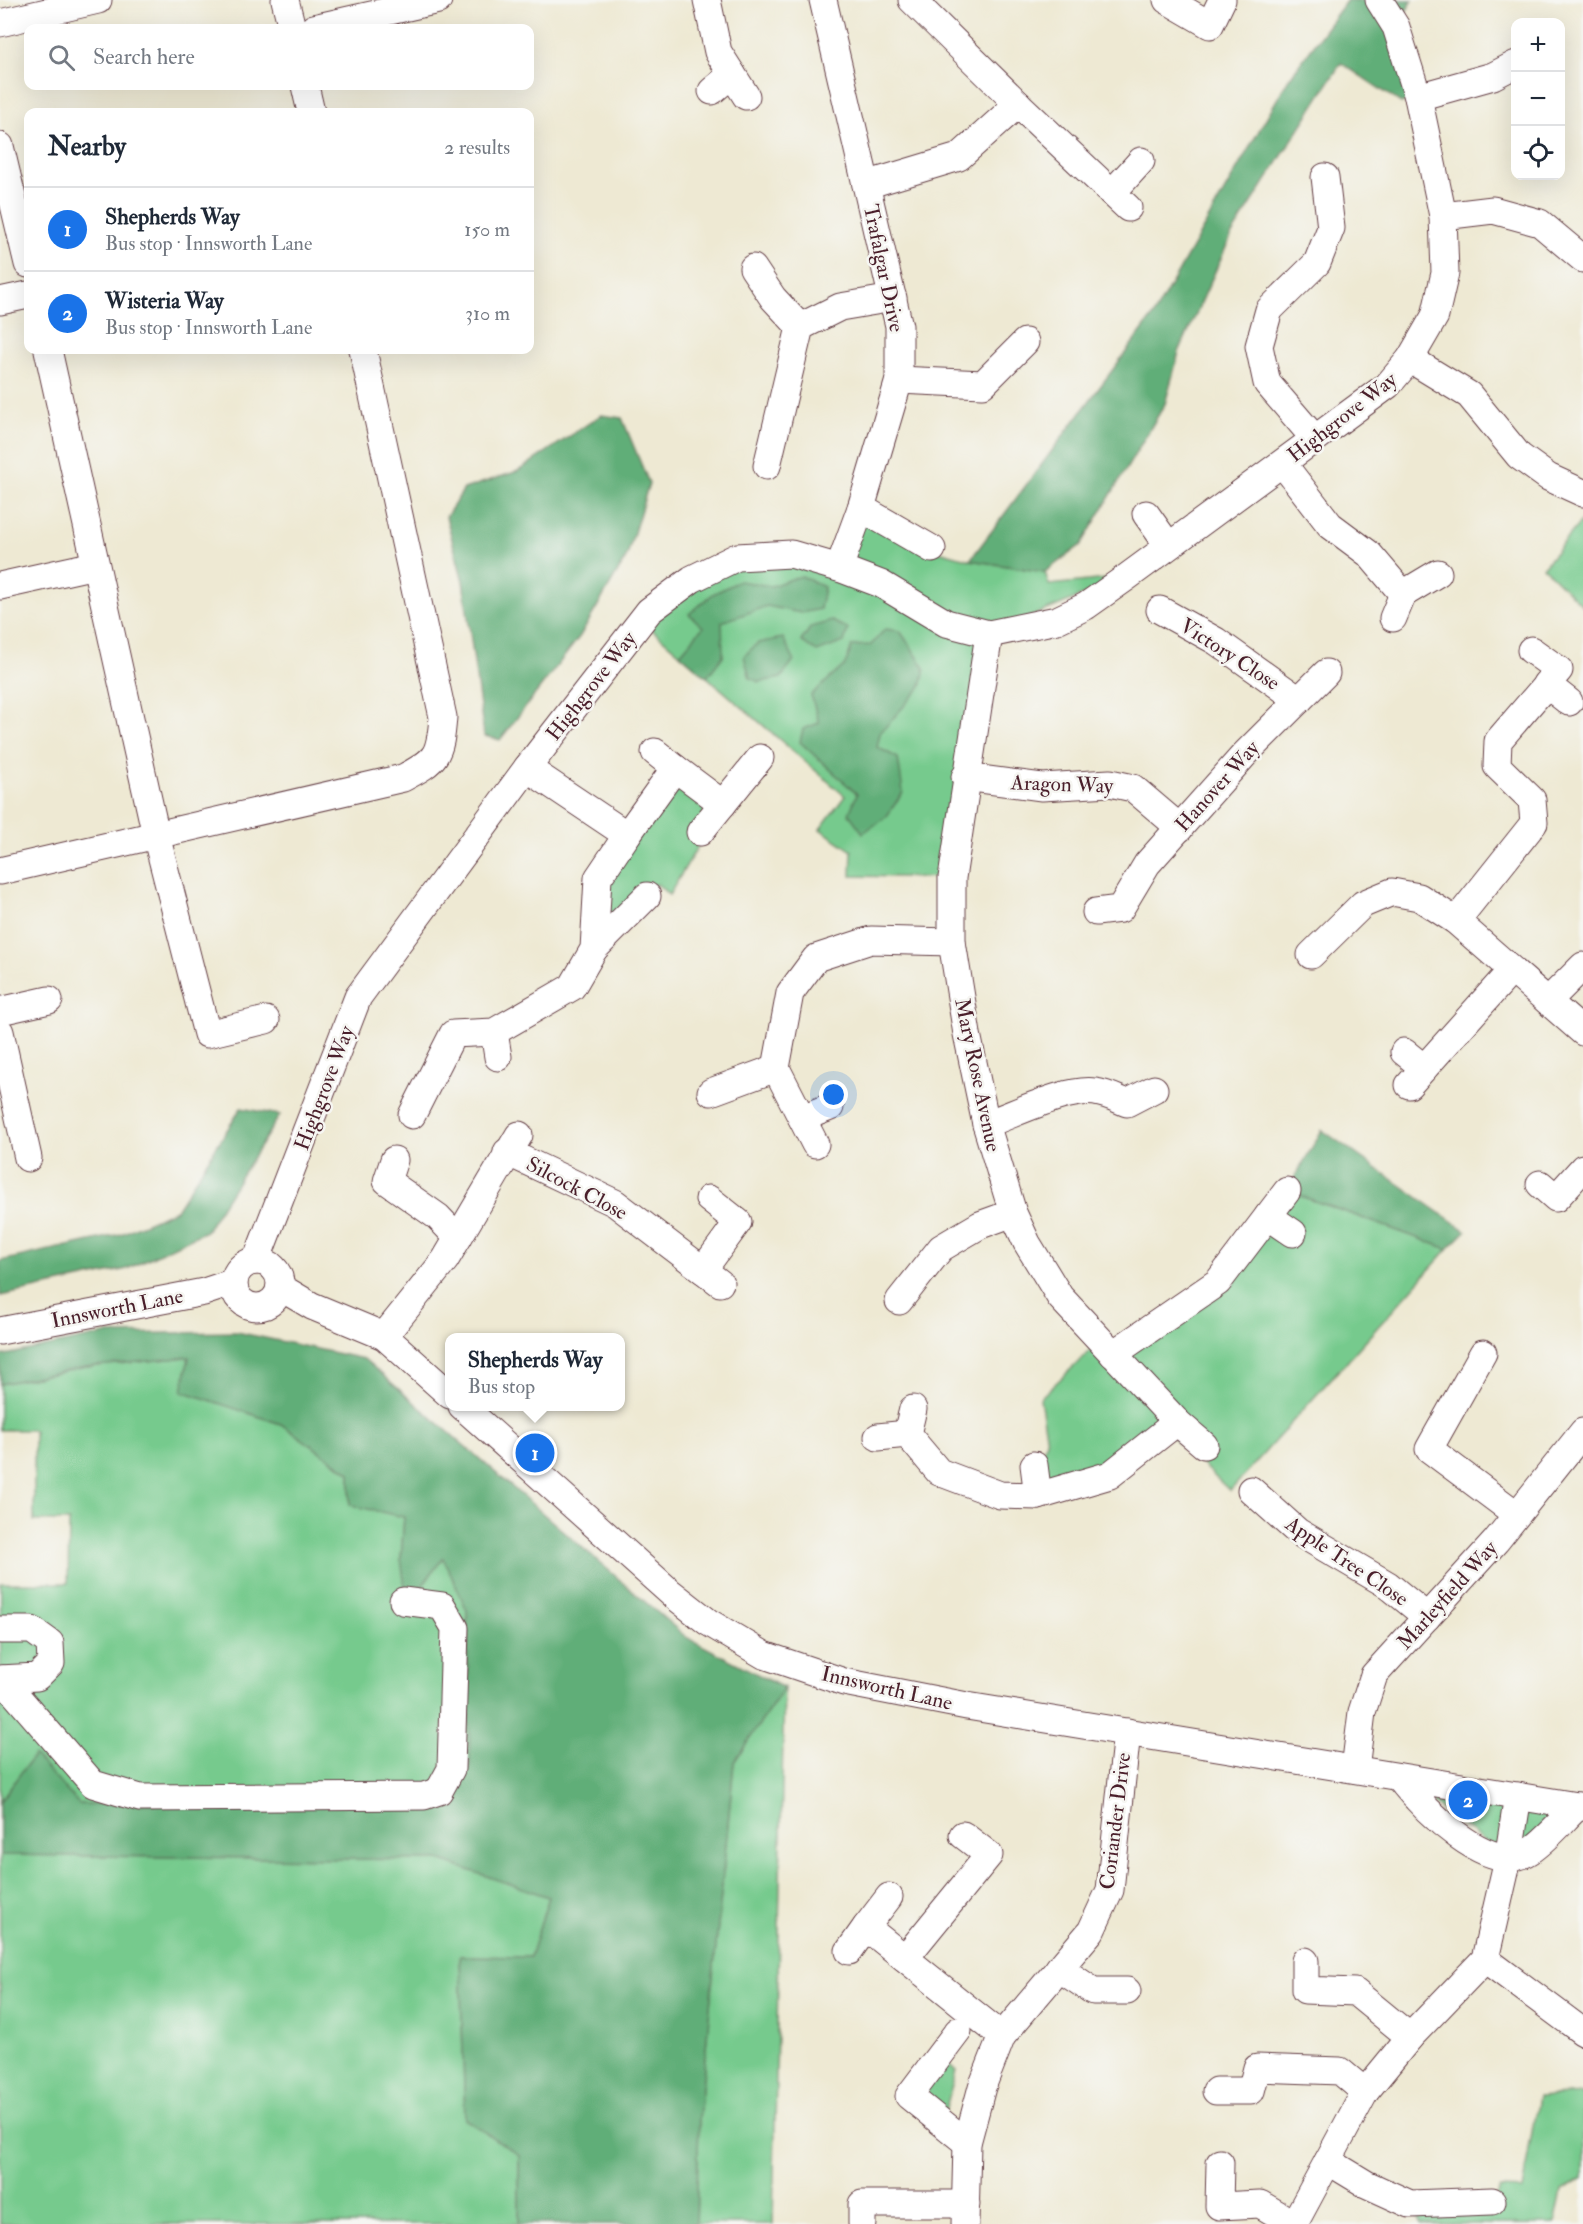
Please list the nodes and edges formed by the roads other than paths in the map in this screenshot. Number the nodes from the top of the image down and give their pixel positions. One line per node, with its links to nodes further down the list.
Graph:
1 (98, 0): 10 (street)
2 (285, 0): 11 (street)
3 (438, 0): 12 (street)
4 (707, 0): 14 (street)
5 (823, 0): 22 (street, Trafalgar Drive)
6 (912, 0): 17 (street)
7 (1167, 0): 8 (street)
8 (1222, 0)
9 (1378, 0): 16 (street, Highgrove Way)
10 (0, 23)
11 (291, 24)
12 (332, 24)
13 (1511, 66): 16 (street)
14 (730, 87)
15 (306, 90): 18 (street)
16 (1418, 97): 23 (street, Highgrove Way)
17 (1018, 104): 20 (street); 22 (street)
18 (310, 108)
19 (0, 146): 24 (street)
20 (1141, 161)
21 (1326, 177): 36 (street)
22 (866, 185): 28 (street, Trafalgar Drive)
23 (1443, 216): 25 (street); 34 (street, Highgrove Way)
24 (24, 247)
25 (1583, 260)
26 (753, 268): 30 (street)
27 (24, 296): 29 (street)
28 (893, 298): 30 (street); 35 (street, Trafalgar Drive)
29 (0, 301)
30 (800, 327): 37 (street)
31 (1025, 342): 35 (street)
32 (49, 354): 44 (street)
33 (364, 354): 61 (street)
34 (1410, 359): 36 (street, Highgrove Way); 39 (street)
35 (899, 380): 40 (street, Trafalgar Drive)
36 (1315, 440): 38 (street, Highgrove Way)
37 (779, 451)
38 (1282, 464): 42 (street, Highgrove Way); 46 (street)
39 (1574, 481)
40 (861, 508): 43 (street); 45 (street, Trafalgar Drive)
41 (1146, 514): 42 (street)
42 (1168, 545): 49 (street, Highgrove Way)
43 (932, 549)
44 (95, 565): 47 (street); 61 (street)
45 (839, 567): 49 (street, Highgrove Way); 56 (street, Highgrove Way)
46 (1438, 573)
47 (0, 586)
48 (1160, 610): 53 (street, Victory Close)
49 (989, 634): 57 (street, Mary Rose Avenue)
50 (1531, 650): 52 (street)
51 (1326, 673): 53 (street, Hanover Way)
52 (1546, 684): 54 (street); 66 (street)
53 (1299, 700): 59 (street, Hanover Way)
54 (1569, 702)
55 (760, 758): 58 (street)
56 (527, 768): 62 (street); 97 (street, Highgrove Way)
57 (965, 777): 59 (street, Aragon Way); 67 (street, Mary Rose Avenue)
58 (723, 804): 60 (street); 62 (street)
59 (1180, 828): 65 (street, Hanover Way)
60 (700, 832)
61 (156, 835): 63 (street); 75 (street)
62 (627, 835): 68 (street)
63 (0, 871)
64 (647, 896): 68 (street)
65 (1117, 915)
66 (1456, 921): 69 (street); 71 (street)
67 (952, 942): 78 (street); 85 (street, Mary Rose Avenue)
68 (594, 949): 83 (street)
69 (1324, 951)
70 (1583, 966): 73 (street)
71 (1511, 971): 73 (street); 79 (street)
72 (50, 1000): 74 (street)
73 (1548, 1001): 77 (street)
74 (0, 1011)
75 (266, 1020)
76 (0, 1032): 87 (street)
77 (1583, 1032)
78 (776, 1068): 81 (street); 84 (street)
79 (1413, 1068)
80 (1154, 1089): 85 (street)
81 (711, 1092)
82 (830, 1107): 84 (street)
83 (412, 1115)
84 (802, 1118): 86 (street)
85 (986, 1124): 93 (street, Mary Rose Avenue)
86 (814, 1144)
87 (28, 1158)
88 (394, 1160): 96 (street)
89 (1583, 1168): 90 (street)
90 (1540, 1184)
91 (1287, 1191): 94 (street)
92 (709, 1199): 96 (street, Silcock Close)
93 (1013, 1213): 100 (street); 104 (street, Mary Rose Avenue)
94 (1268, 1216): 95 (street); 104 (street)
95 (1293, 1233)
96 (458, 1238): 102 (street)
97 (256, 1261): 98 (street); 99 (street)
98 (234, 1282): 99 (street); 101 (street, Innsworth Lane)
99 (280, 1287): 102 (street)
100 (899, 1301)
101 (0, 1331)
102 (384, 1336): 105 (street)
103 (1483, 1353): 114 (street)
104 (1113, 1354): 107 (street, Mary Rose Avenue)
105 (445, 1391)
106 (466, 1411): 119 (street, Innsworth Lane)
107 (1177, 1422): 110 (street, Mary Rose Avenue); 113 (street)
108 (878, 1437): 113 (street)
109 (1581, 1438): 114 (street, Marleyfield Way)
110 (1204, 1445)
111 (1034, 1465): 113 (street)
112 (1267, 1495): 116 (street, Apple Tree Close)
113 (1038, 1496)
114 (1516, 1514): 116 (street, Marleyfield Way)
115 (403, 1600): 118 (street)
116 (1427, 1617): 120 (street, Marleyfield Way)
117 (0, 1630): 118 (street)
118 (1, 1679)
119 (1127, 1732): 120 (street, Innsworth Lane); 132 (street, Coriander Drive)
120 (1355, 1769): 121 (street, Innsworth Lane)
121 (1398, 1777): 122 (street, Innsworth Lane); 125 (street)
122 (1518, 1796): 123 (street, Innsworth Lane); 125 (street)
123 (1580, 1806): 125 (street, Innsworth Lane)
124 (963, 1835): 129 (street)
125 (1508, 1859): 130 (street)
126 (889, 1897): 127 (street)
127 (866, 1927): 128 (street); 129 (street)
128 (849, 1951)
129 (905, 1958): 136 (street)
130 (1485, 1959): 135 (street); 137 (street)
131 (1305, 1961): 137 (street)
132 (1059, 1968): 133 (street); 136 (street, Coriander Drive)
133 (1127, 1991)
134 (958, 2031): 140 (street)
135 (1583, 2032)
136 (1002, 2037): 140 (street, Coriander Drive)
137 (1410, 2037): 139 (street)
138 (1216, 2091): 139 (street)
139 (1365, 2092): 141 (street)
140 (966, 2143): 144 (street, Coriander Drive)
141 (1328, 2161): 143 (street); 146 (street)
142 (1220, 2163): 146 (street)
143 (1492, 2200)
144 (966, 2214): 145 (street)
145 (862, 2224)
146 (1294, 2224)

